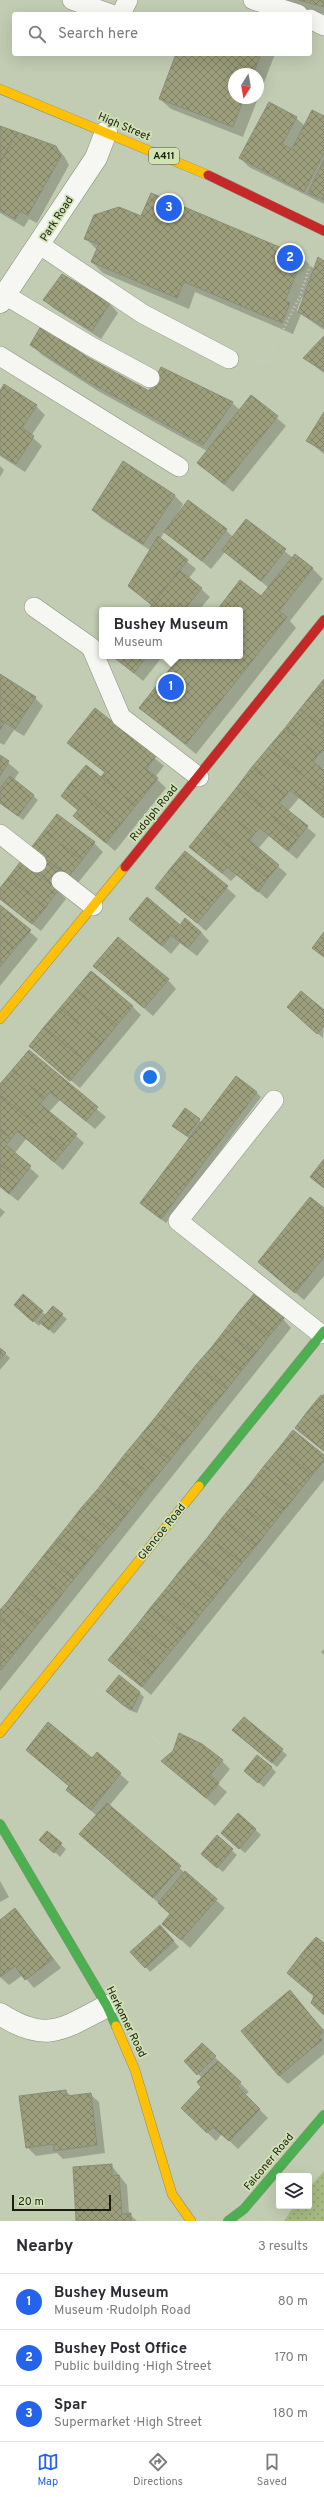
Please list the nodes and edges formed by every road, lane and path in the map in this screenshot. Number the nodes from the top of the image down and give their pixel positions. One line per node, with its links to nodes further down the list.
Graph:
1 (72, 0): 4 (lane)
2 (128, 0): 5 (lane)
3 (253, 0): 6 (lane)
4 (105, 12)
5 (122, 12)
6 (292, 12)
7 (312, 21): 8 (lane)
8 (324, 26)
9 (0, 89): 10 (street, High Street / A411)
10 (106, 132): 11 (street, High Street / A411); 12 (street, Park Road)
11 (323, 230): 15 (path)
12 (40, 245): 13 (street, Park Road); 15 (lane)
13 (2, 298): 16 (lane)
14 (0, 356): 17 (lane)
15 (229, 359)
16 (150, 378)
17 (179, 467)
18 (34, 607): 20 (lane)
19 (323, 623): 20 (street, Rudolph Road)
20 (199, 777): 24 (street, Rudolph Road)
21 (0, 834): 22 (lane)
22 (37, 863)
23 (61, 881): 24 (lane)
24 (92, 906): 25 (street, Rudolph Road)
25 (0, 1019)
26 (274, 1100): 27 (lane)
27 (321, 1338): 29 (street, Glencoe Road)
28 (103, 1677): 30 (path)
29 (0, 1733)
30 (168, 1750)
31 (0, 1824): 32 (street, Herkomer Road)
32 (107, 2006): 33 (street); 35 (street, Herkomer Road)
33 (0, 2014)
34 (324, 2115): 36 (street, Falconer Road)
35 (191, 2221)
36 (228, 2221)

